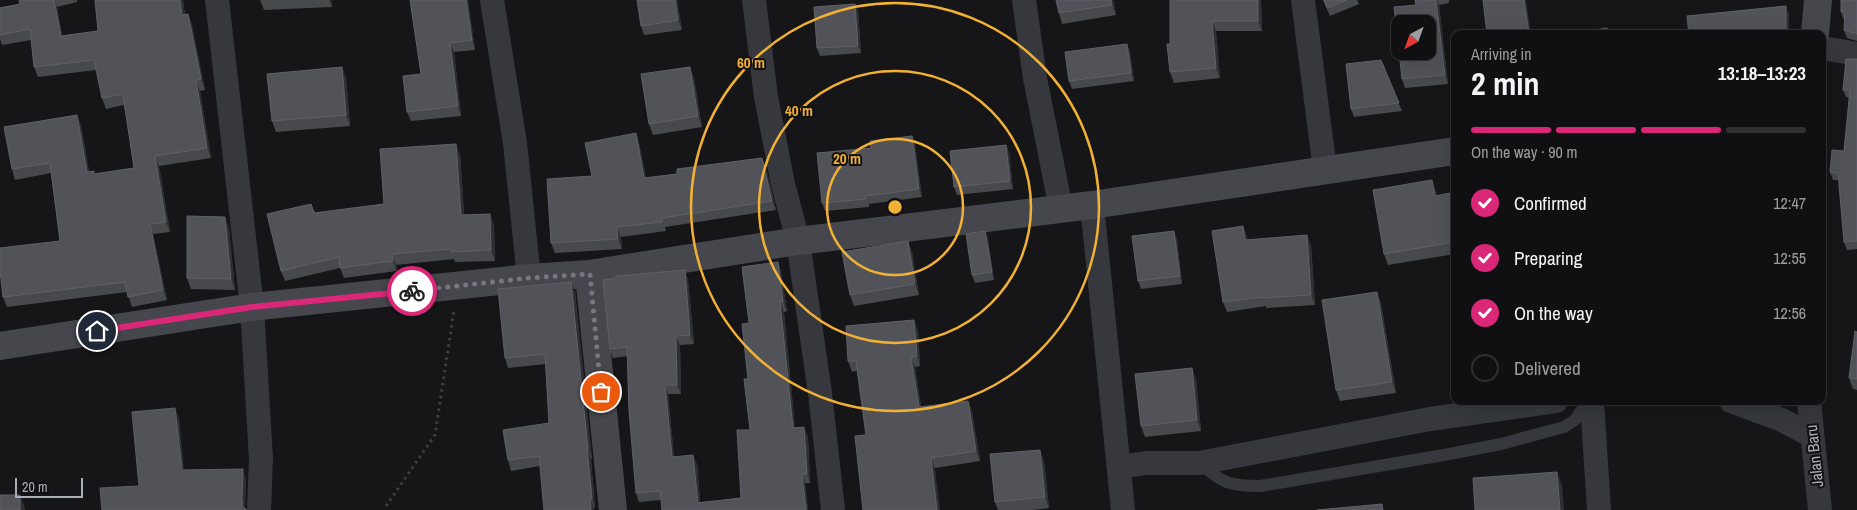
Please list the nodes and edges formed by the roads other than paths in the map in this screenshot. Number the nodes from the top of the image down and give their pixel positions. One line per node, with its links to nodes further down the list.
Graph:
1 (217, 0): 17 (street)
2 (492, 0): 16 (street)
3 (754, 0): 14 (street)
4 (1024, 0): 13 (street)
5 (1303, 0): 11 (street)
6 (1818, 0): 7 (street)
7 (1815, 30)
8 (1826, 49): 9 (street)
9 (1857, 54)
10 (1451, 152): 11 (street)
11 (1325, 170): 12 (street)
12 (1092, 205): 13 (street); 26 (street)
13 (1061, 209): 14 (street)
14 (798, 241): 15 (street); 29 (street)
15 (590, 274): 16 (street); 28 (street)
16 (529, 278): 17 (street)
17 (252, 307): 18 (street); 27 (street)
18 (0, 346)
19 (1528, 405): 25 (street)
20 (1585, 405): 25 (lane)
21 (1592, 405): 31 (street)
22 (1742, 405): 24 (street)
23 (1809, 405): 24 (street, Jalan Baru)
24 (1812, 436): 32 (street, Jalan Baru)
25 (1199, 463): 26 (street)
26 (1119, 467): 30 (street)
27 (259, 510)
28 (613, 510)
29 (833, 510)
30 (1122, 510)
31 (1599, 510)
32 (1820, 510)

